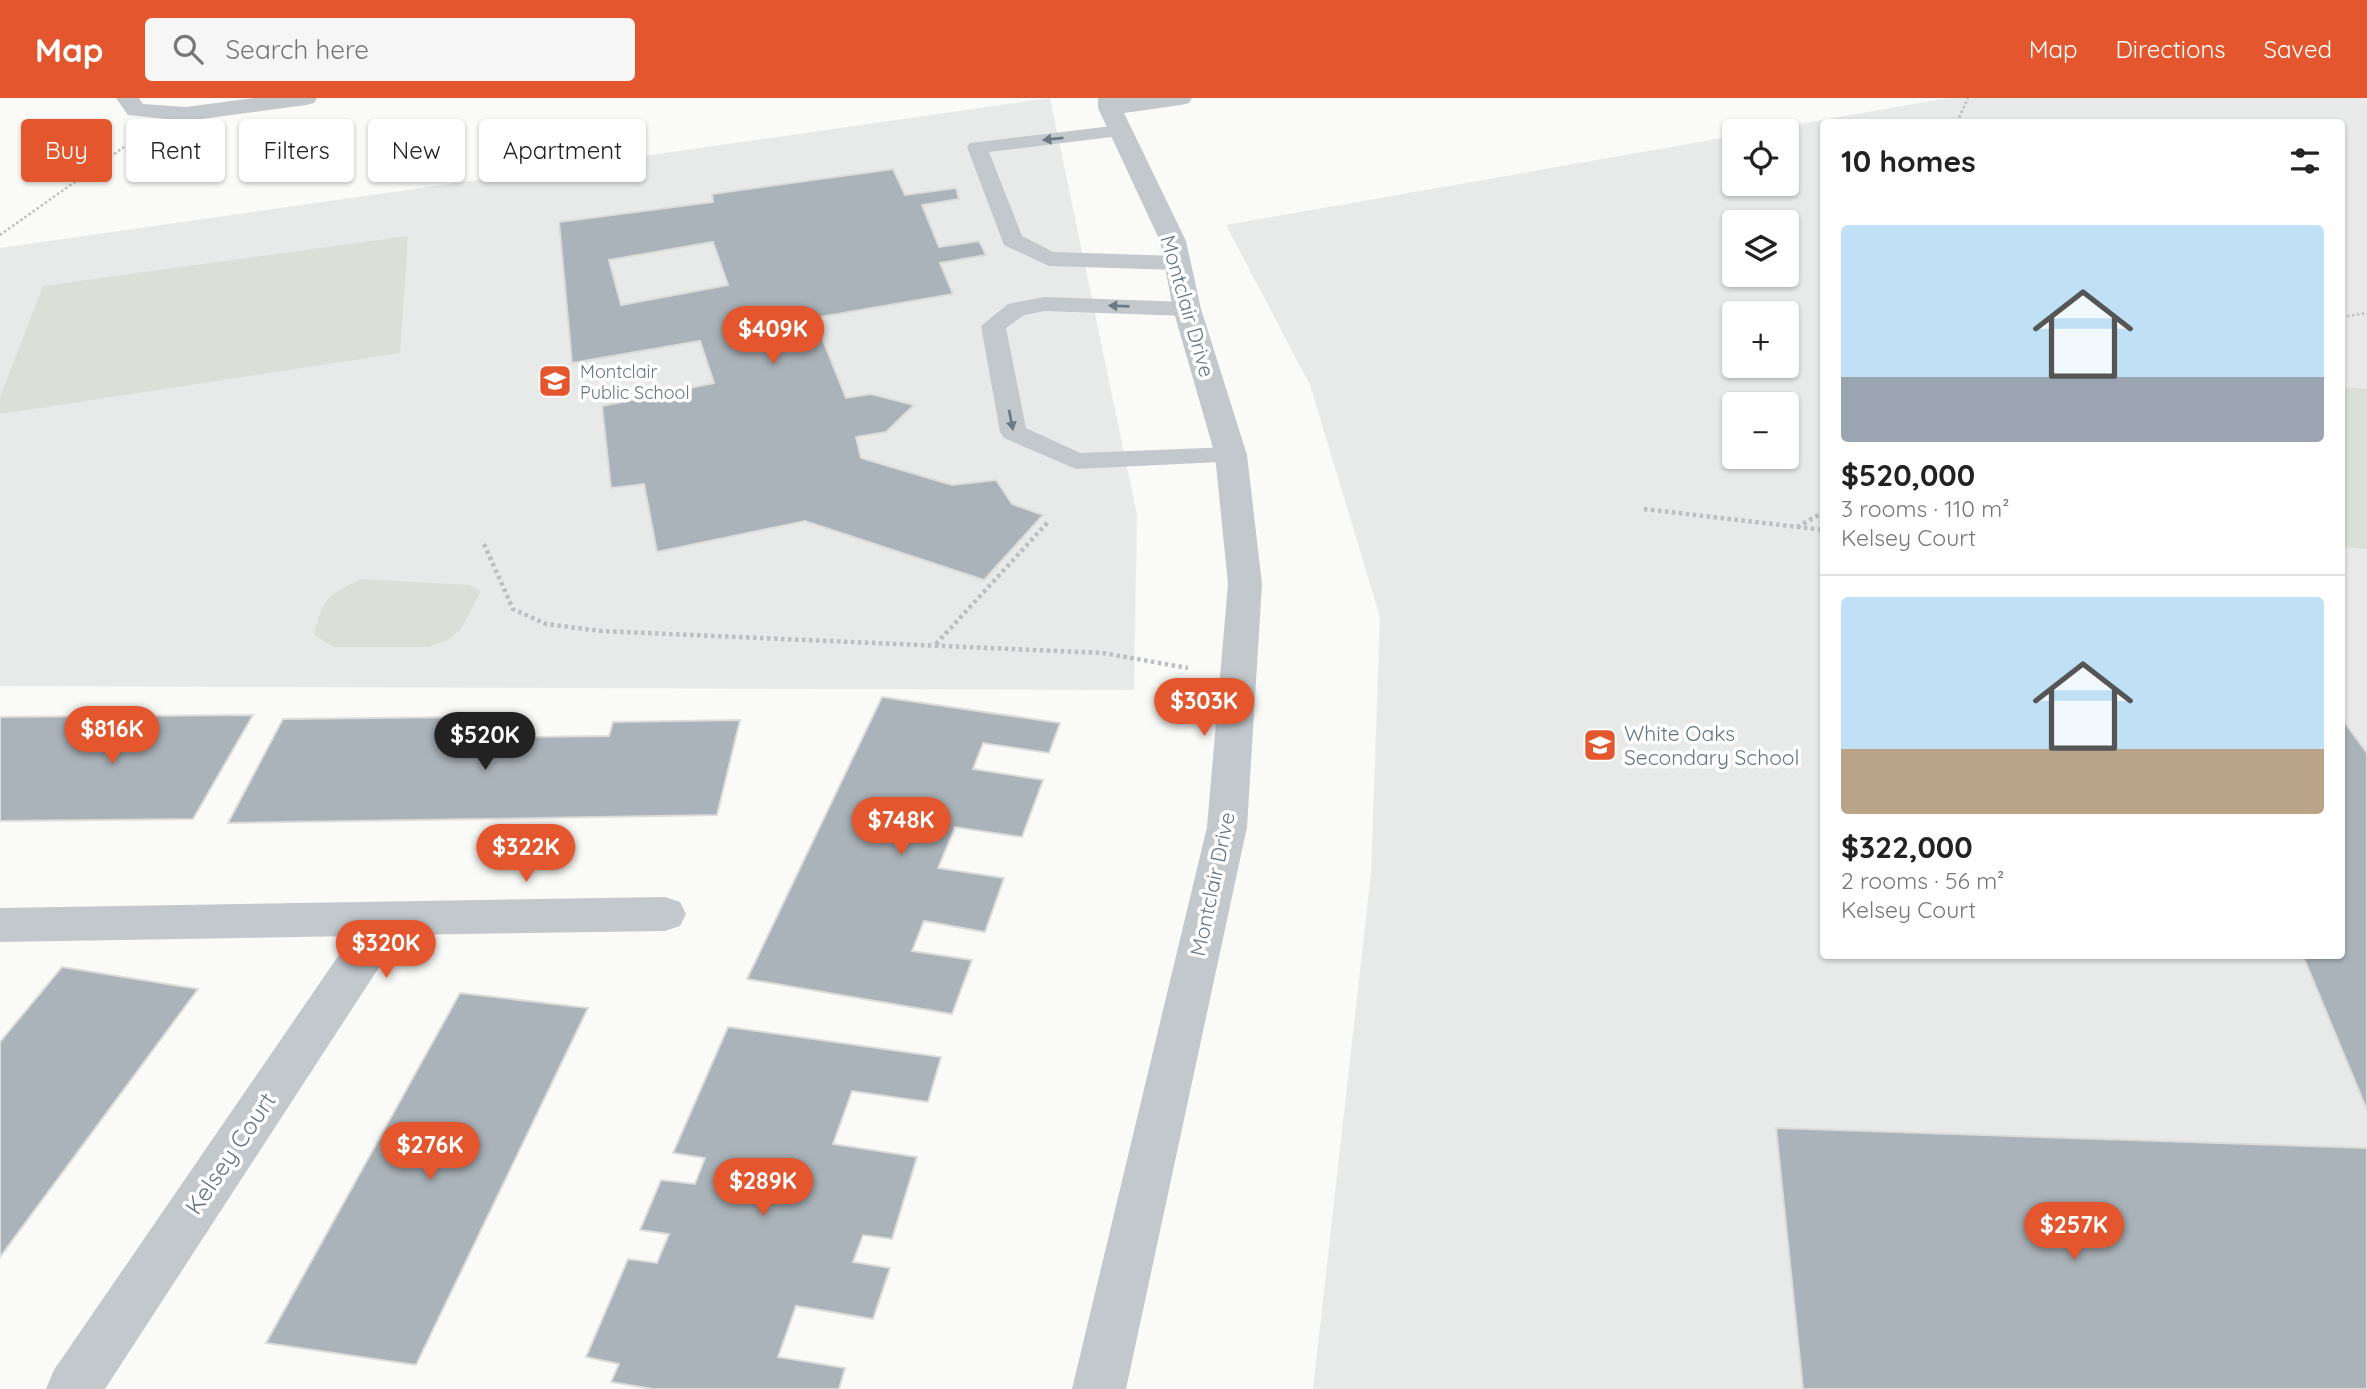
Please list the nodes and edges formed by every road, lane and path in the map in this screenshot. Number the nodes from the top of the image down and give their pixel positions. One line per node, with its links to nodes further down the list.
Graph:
1 (127, 98): 6 (street)
2 (306, 98): 6 (street)
3 (1181, 98): 5 (street)
4 (1968, 98): 7 (path)
5 (1113, 113): 9 (street, Montclair Drive); 9 (lane, one-way to 9)
6 (186, 114): 8 (path)
7 (1958, 119)
8 (0, 235)
9 (1178, 263): 10 (street, Montclair Drive)
10 (1187, 309): 13 (street, Montclair Drive); 13 (lane, one-way to 13)
11 (2367, 313): 12 (path)
12 (2345, 317)
13 (1231, 455): 21 (street, Montclair Drive)
14 (1644, 509): 17 (path)
15 (1820, 514): 17 (path)
16 (1048, 522): 20 (path)
17 (1796, 527): 18 (path)
18 (1820, 530)
19 (484, 544): 20 (path)
20 (936, 645): 21 (path)
21 (1238, 677): 26 (street, Montclair Drive)
22 (665, 914): 23 (street)
23 (388, 918): 24 (street); 25 (street, Kelsey Court)
24 (0, 925)
25 (73, 1389)
26 (1099, 1389)

